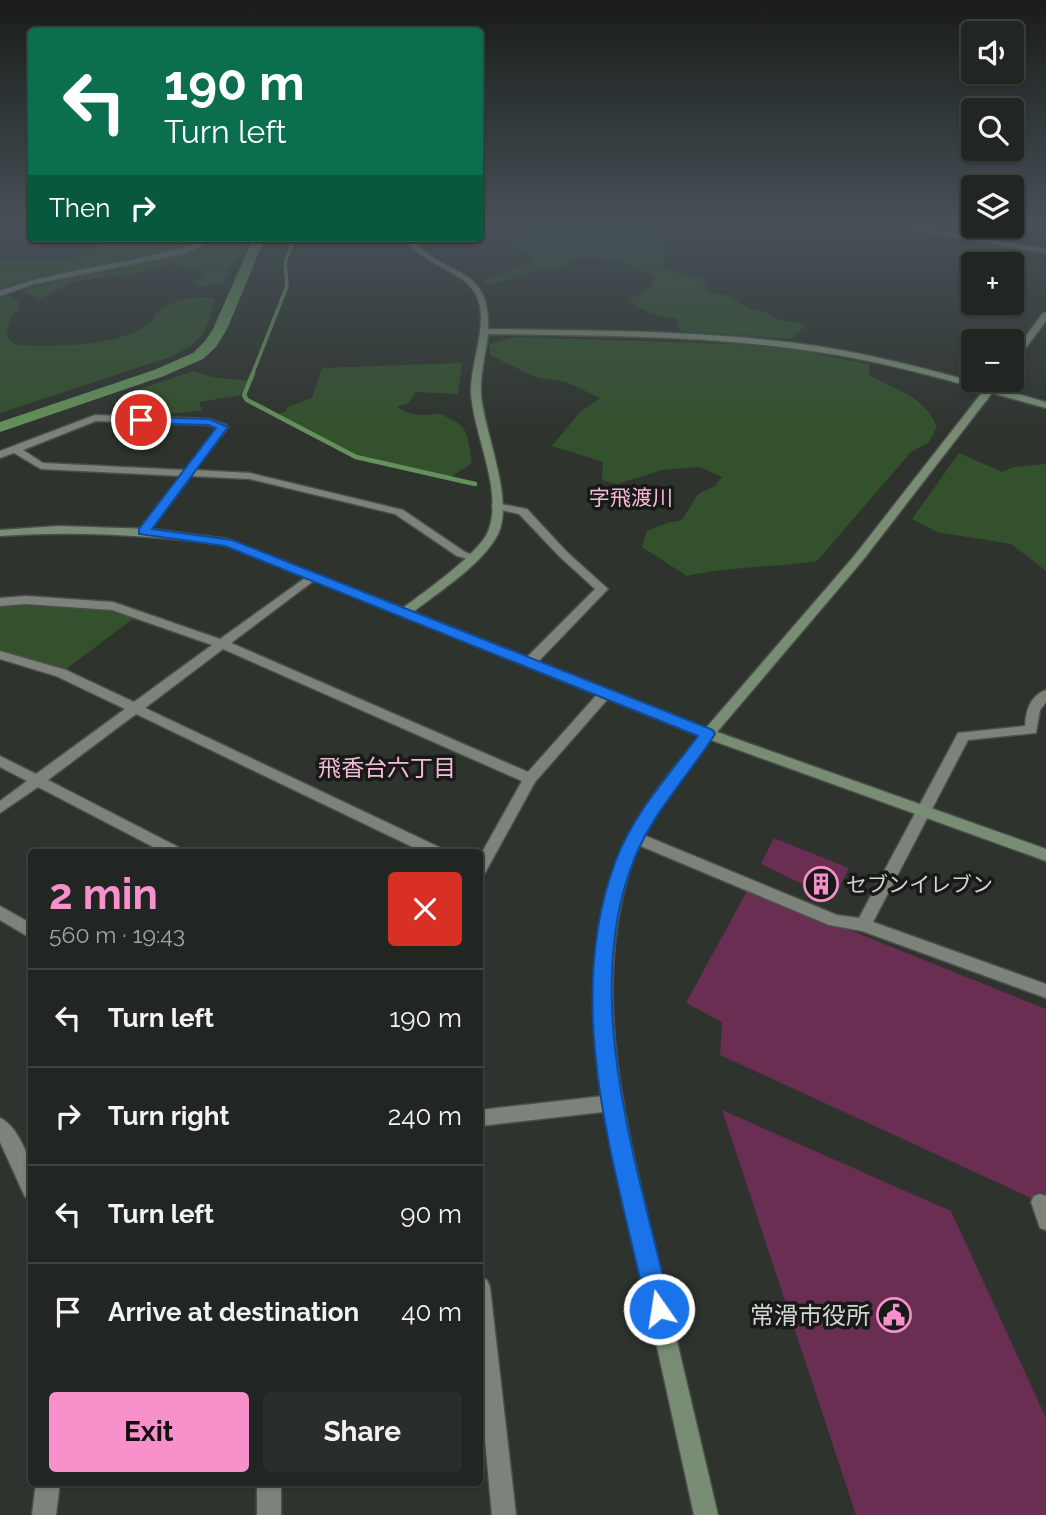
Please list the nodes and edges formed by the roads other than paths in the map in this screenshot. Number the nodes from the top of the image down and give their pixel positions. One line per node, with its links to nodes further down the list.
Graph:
1 (478, 294): 3 (street)
2 (1046, 315): 4 (street)
3 (483, 331): 5 (street); 12 (street)
4 (1024, 344)
5 (961, 378)
6 (988, 392): 26 (street)
7 (1012, 392): 8 (street)
8 (1046, 405)
9 (15, 449): 10 (street); 11 (street); 11 (street)
10 (0, 455)
11 (188, 473): 13 (street); 15 (street)
12 (496, 506): 15 (street); 21 (street)
13 (144, 531): 14 (street); 16 (street)
14 (0, 533)
15 (472, 557): 18 (street)
16 (312, 577): 18 (street); 19 (street)
17 (0, 602): 19 (street)
18 (406, 612): 21 (street)
19 (223, 643): 24 (street); 29 (street)
20 (0, 655): 24 (street)
21 (530, 662): 22 (street)
22 (606, 693): 26 (street); 29 (street)
23 (1046, 694): 25 (street)
24 (137, 709): 30 (street); 35 (street)
25 (1031, 730): 27 (street); 32 (street)
26 (708, 734): 32 (street); 33 (street)
27 (1046, 736)
28 (0, 761): 30 (street)
29 (530, 779): 37 (street)
30 (39, 781): 31 (street); 34 (street)
31 (0, 808)
32 (921, 812): 36 (street); 39 (street)
33 (636, 838): 39 (street); 42 (street)
34 (169, 849)
35 (430, 849)
36 (1046, 855)
37 (483, 864)
38 (0, 912): 40 (street)
39 (863, 925): 41 (street)
40 (28, 930)
41 (1046, 991)
42 (612, 1103): 43 (street); 54 (street)
43 (483, 1118)
44 (0, 1127): 45 (street)
45 (28, 1181)
46 (1040, 1202): 47 (lane)
47 (1046, 1222)
48 (483, 1316): 53 (street)
49 (48, 1486): 51 (street)
50 (269, 1486): 52 (street)
51 (44, 1515)
52 (269, 1515)
53 (504, 1515)
54 (706, 1515)

